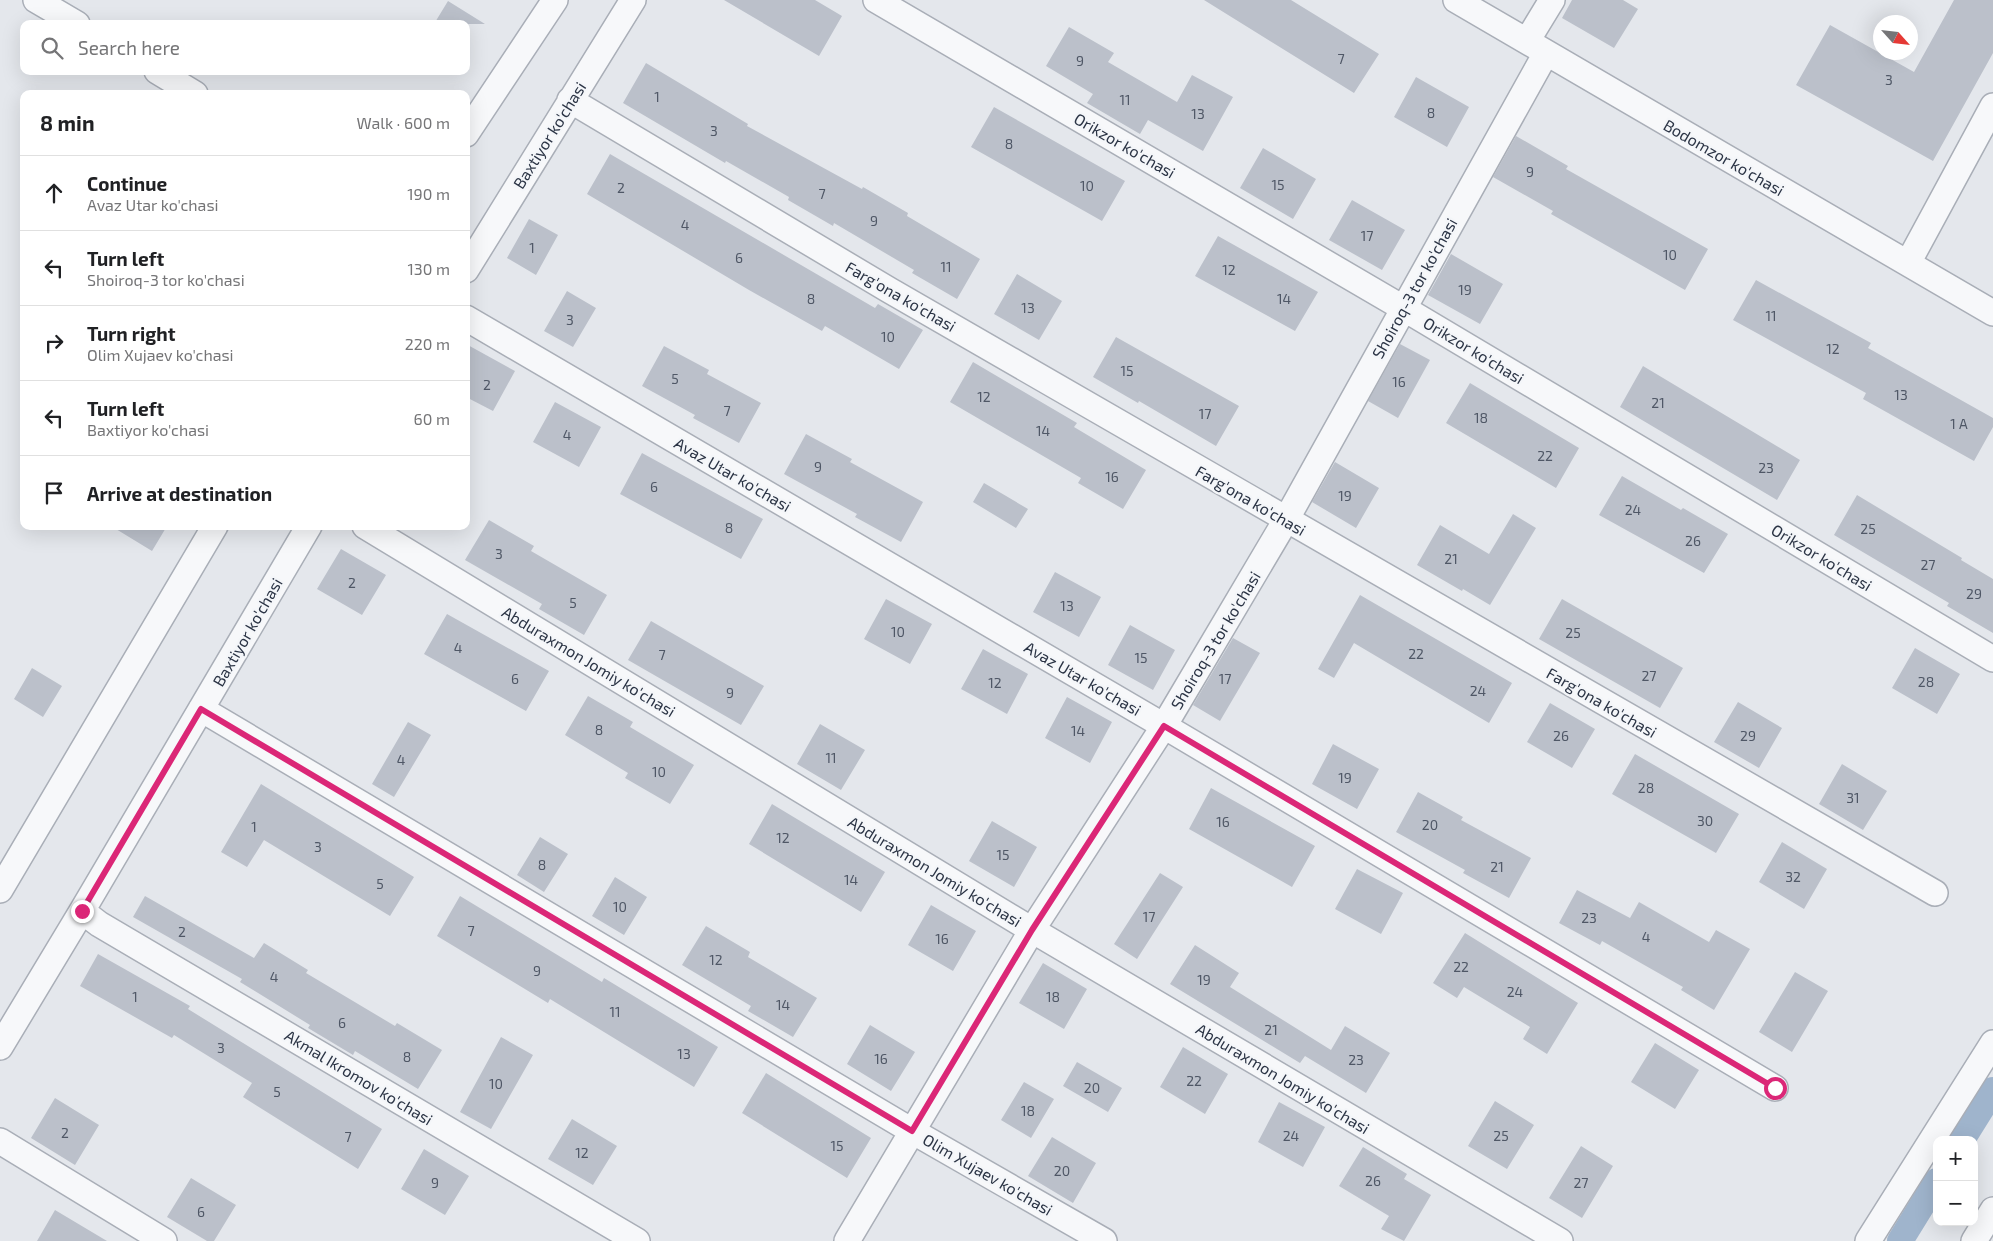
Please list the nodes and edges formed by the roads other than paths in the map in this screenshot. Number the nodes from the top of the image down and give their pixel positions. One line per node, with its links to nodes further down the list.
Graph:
1 (36, 0): 7 (street)
2 (555, 0): 13 (street)
3 (633, 0): 11 (street, Baxtiyor ko'chasi)
4 (876, 0): 16 (street, Orikzor ko'chasi)
5 (1456, 0): 8 (street, Bodomzor ko'chasi)
6 (1552, 0): 8 (street, Shoiroq-3 tor ko'chasi)
7 (69, 20)
8 (1536, 47): 15 (street, Bodomzor ko'chasi); 16 (street, Shoiroq-3 tor ko'chasi)
9 (164, 75): 10 (street)
10 (188, 90)
11 (570, 100): 14 (street, Baxtiyor ko'chasi); 19 (street, Farg'ona ko'chasi)
12 (1993, 106): 15 (street)
13 (470, 128)
14 (470, 263)
15 (1908, 263): 17 (street, Bodomzor ko'chasi)
16 (1403, 308): 19 (street, Shoiroq-3 tor ko'chasi); 23 (street, Orikzor ko'chasi)
17 (1993, 313)
18 (470, 320): 25 (street, Avaz Utar ko'chasi)
19 (1286, 520): 25 (street, Shoiroq-3 tor ko'chasi); 27 (street, Farg'ona ko'chasi)
20 (212, 530): 26 (street)
21 (307, 530): 24 (street, Baxtiyor ko'chasi)
22 (372, 530): 29 (street, Abduraxmon Jomiy ko'chasi)
23 (1993, 659)
24 (201, 709): 28 (street, Baxtiyor ko'chasi); 33 (street, Olim Xujaev ko'chasi)
25 (1164, 726): 29 (street, Shoiroq-3 tor ko'chasi); 32 (street, Avaz Utar ko'chasi)
26 (0, 890)
27 (1935, 893)
28 (82, 911): 31 (street, Baxtiyor ko'chasi); 37 (street, Akmal Ikromov ko'chasi)
29 (1032, 930): 33 (street, Shoiroq-3 tor ko'chasi); 40 (street, Abduraxmon Jomiy ko'chasi)
30 (1993, 1043): 41 (street)
31 (0, 1047)
32 (1775, 1088)
33 (912, 1131): 38 (street, Shoiroq-3 tor ko'chasi); 39 (street, Olim Xujaev ko'chasi)
34 (0, 1141): 36 (street)
35 (1993, 1210): 42 (street)
36 (164, 1241)
37 (637, 1241)
38 (847, 1241)
39 (1104, 1241)
40 (1560, 1241)
41 (1868, 1241)
42 (1974, 1241)

